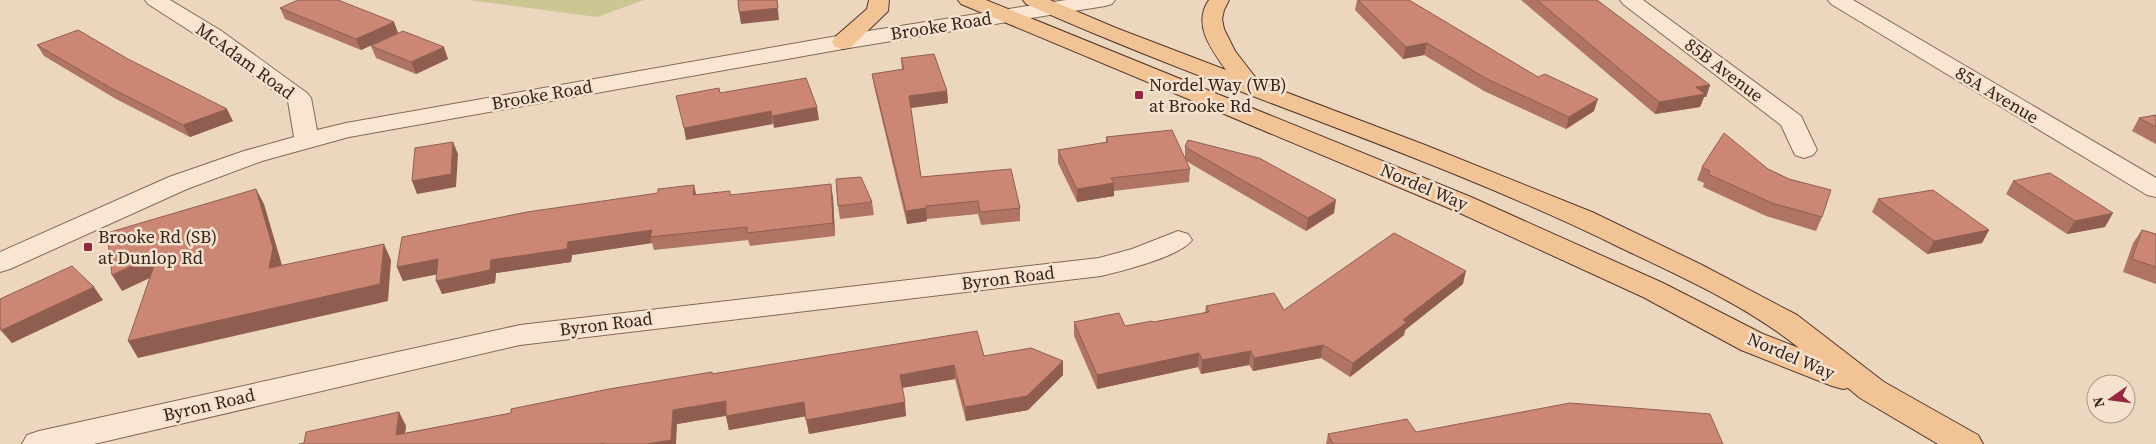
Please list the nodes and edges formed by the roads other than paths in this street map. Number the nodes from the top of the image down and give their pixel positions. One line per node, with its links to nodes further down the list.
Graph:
1 (155, 0): 12 (street, McAdam Road)
2 (879, 0): 10 (main road)
3 (968, 0): 9 (main road, Nordel Way)
4 (1105, 0): 8 (street, Brooke Road)
5 (1219, 0): 11 (main road)
6 (1630, 0): 13 (street, 85B Avenue)
7 (1838, 0): 14 (street, 85A Avenue)
8 (1043, 4): 9 (street, Brooke Road); 11 (main road, Nordel Way)
9 (1006, 15): 10 (street, Brooke Road); 17 (main road, Nordel Way)
10 (843, 42): 12 (street, Brooke Road)
11 (1251, 88): 17 (main road, Nordel Way)
12 (308, 140): 16 (street, Brooke Road)
13 (1804, 150)
14 (2156, 189)
15 (1178, 240): 18 (street, Byron Road)
16 (0, 263)
17 (1872, 390): 19 (main road, Nordel Way)
18 (39, 444)
19 (1966, 444)

